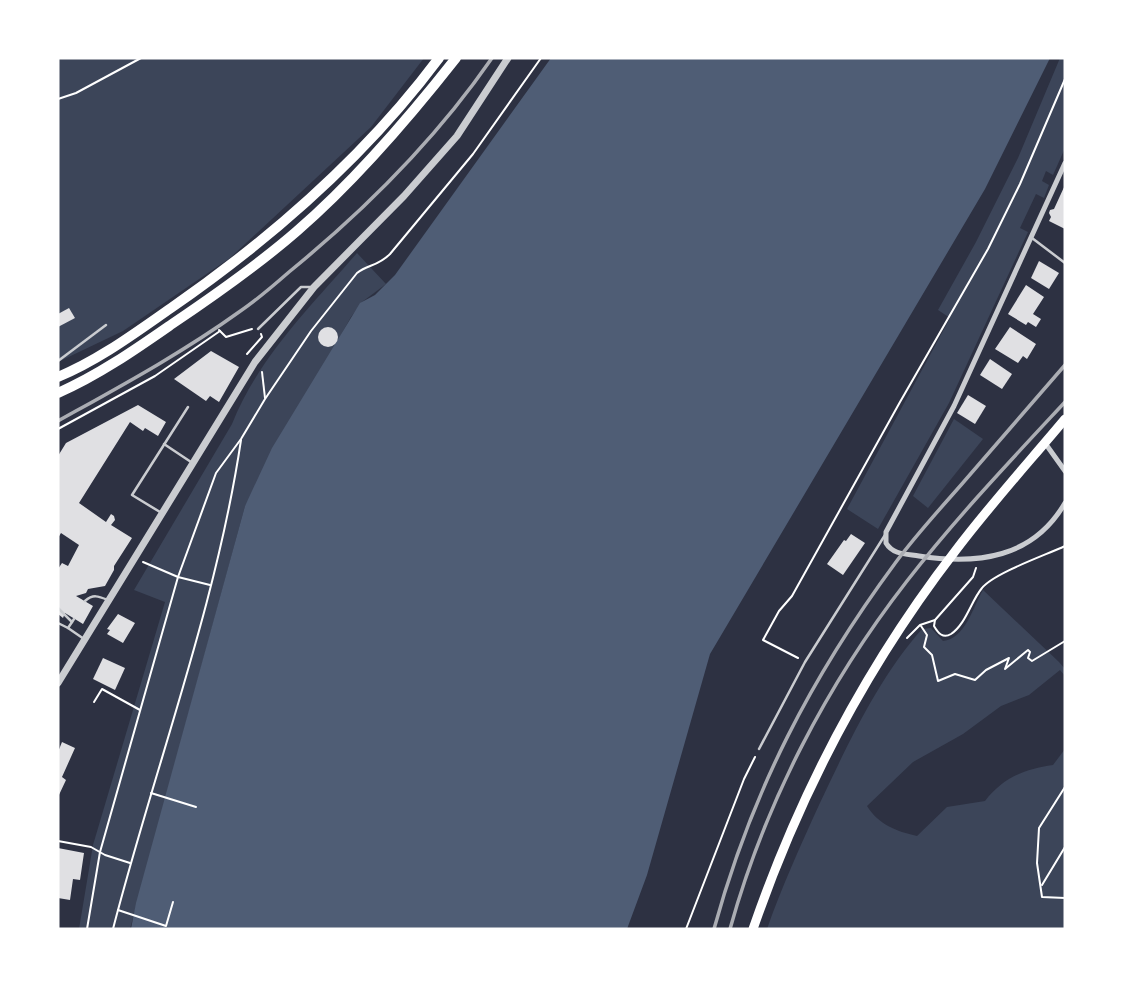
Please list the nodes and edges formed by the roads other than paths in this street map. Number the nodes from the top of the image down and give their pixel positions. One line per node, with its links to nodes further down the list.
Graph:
1 (439, 58): 11 (highway)
2 (456, 58): 12 (highway)
3 (508, 58): 7 (street)
4 (1065, 163): 5 (street)
5 (1032, 238): 6 (lane); 21 (street)
6 (1065, 263)
7 (314, 287): 9 (lane); 17 (street)
8 (106, 325): 10 (lane)
9 (258, 329)
10 (58, 361)
11 (58, 377)
12 (58, 393)
13 (188, 407): 16 (lane)
14 (1065, 419): 15 (main road)
15 (1045, 443): 18 (street); 30 (main road)
16 (164, 444): 17 (lane); 20 (lane)
17 (193, 463): 20 (street)
18 (1065, 471)
19 (1065, 503): 21 (street)
20 (162, 514): 22 (street)
21 (886, 532): 29 (lane)
22 (107, 600): 23 (lane); 27 (street)
23 (85, 601)
24 (58, 608): 26 (lane)
25 (58, 623): 26 (lane)
26 (68, 628): 27 (lane)
27 (84, 639): 28 (street)
28 (58, 683)
29 (759, 749)
30 (753, 929)

